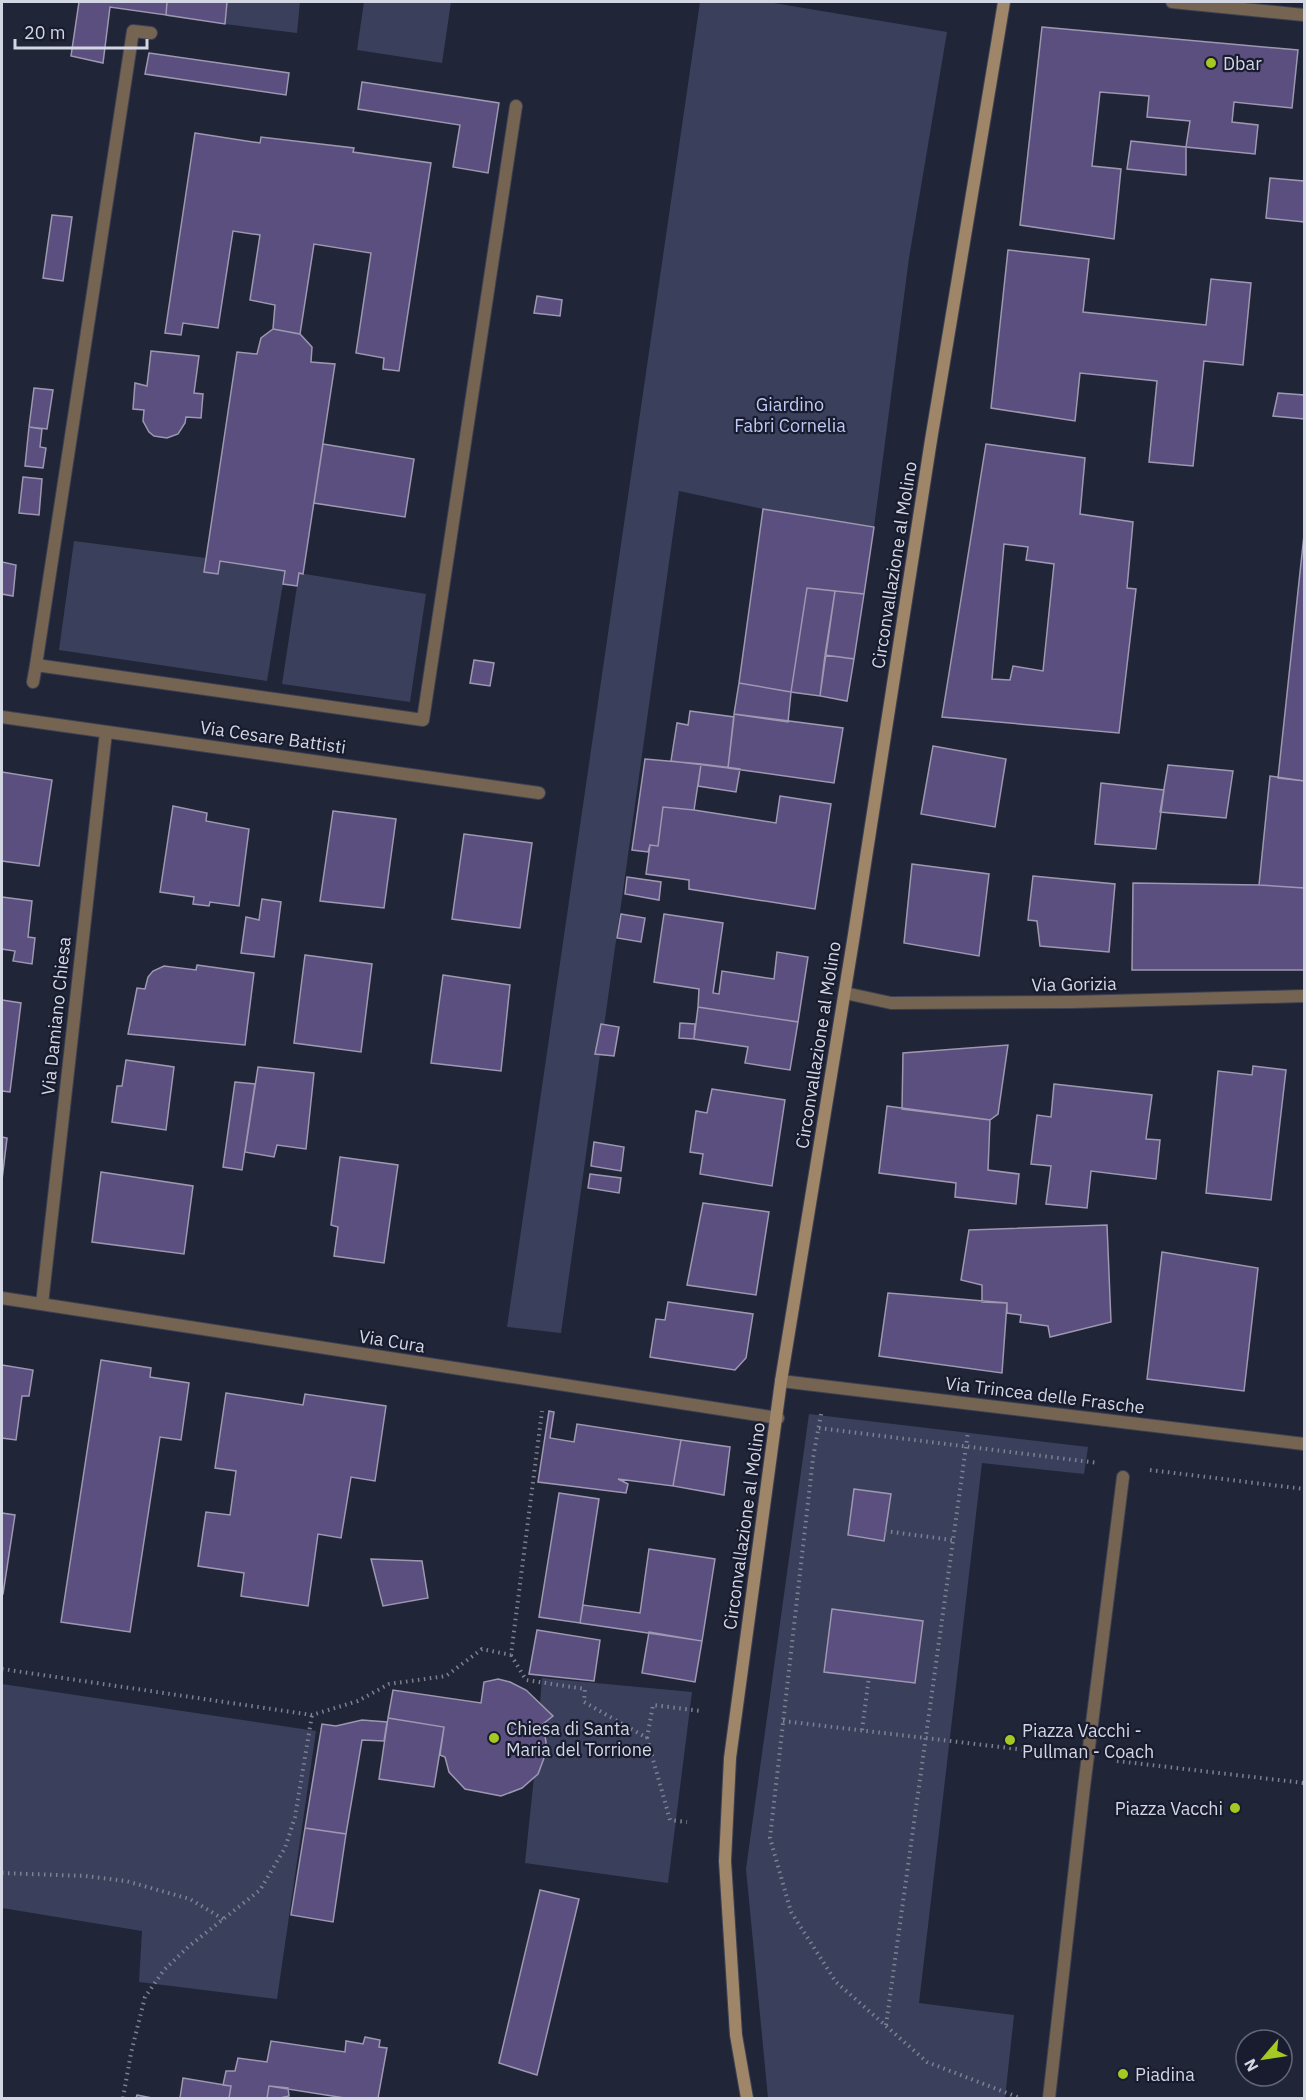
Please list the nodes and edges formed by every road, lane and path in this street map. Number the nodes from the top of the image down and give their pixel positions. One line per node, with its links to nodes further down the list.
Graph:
1 (1004, 2): 11 (street, Circonvallazione al Molino)
2 (1172, 2): 3 (street)
3 (1305, 15)
4 (151, 33): 6 (street)
5 (516, 106): 6 (street)
6 (36, 665): 7 (street)
7 (33, 682)
8 (2, 717): 9 (street, Via Cesare Battisti)
9 (106, 732): 10 (street, Via Cesare Battisti); 14 (street, Via Damiano Chiesa)
10 (539, 793)
11 (845, 993): 12 (street, Via Gorizia); 15 (street, Circonvallazione al Molino)
12 (1305, 996)
13 (2, 1298): 14 (street, Via Cura)
14 (42, 1304): 19 (street, Via Cura)
15 (781, 1381): 16 (street, Via Trincea delle Frasche); 19 (street, Circonvallazione al Molino)
16 (826, 1386): 17 (street, Via Trincea delle Frasche); 20 (path)
17 (971, 1404): 21 (street, Via Trincea delle Frasche); 22 (path)
18 (542, 1411): 29 (path)
19 (778, 1418): 45 (street, Circonvallazione al Molino)
20 (819, 1428): 22 (path); 34 (path)
21 (1305, 1444)
22 (966, 1447): 23 (path); 28 (path)
23 (1102, 1464)
24 (1147, 1470): 26 (path)
25 (1123, 1477): 38 (street)
26 (1305, 1489)
27 (885, 1531): 28 (path)
28 (952, 1540): 37 (path)
29 (512, 1655): 33 (path); 36 (path)
30 (2, 1669): 33 (path)
31 (869, 1677): 35 (path)
32 (700, 1711): 36 (path)
33 (312, 1716): 42 (path)
34 (783, 1721): 35 (path); 43 (path)
35 (862, 1730): 37 (path)
36 (647, 1738): 40 (path)
37 (925, 1738): 38 (path); 43 (path)
38 (1088, 1757): 39 (path); 47 (street)
39 (1305, 1783)
40 (687, 1822)
41 (2, 1873): 42 (path)
42 (223, 1919): 44 (path)
43 (886, 2025): 46 (path)
44 (123, 2098)
45 (747, 2098)
46 (1021, 2098)
47 (1049, 2098)

